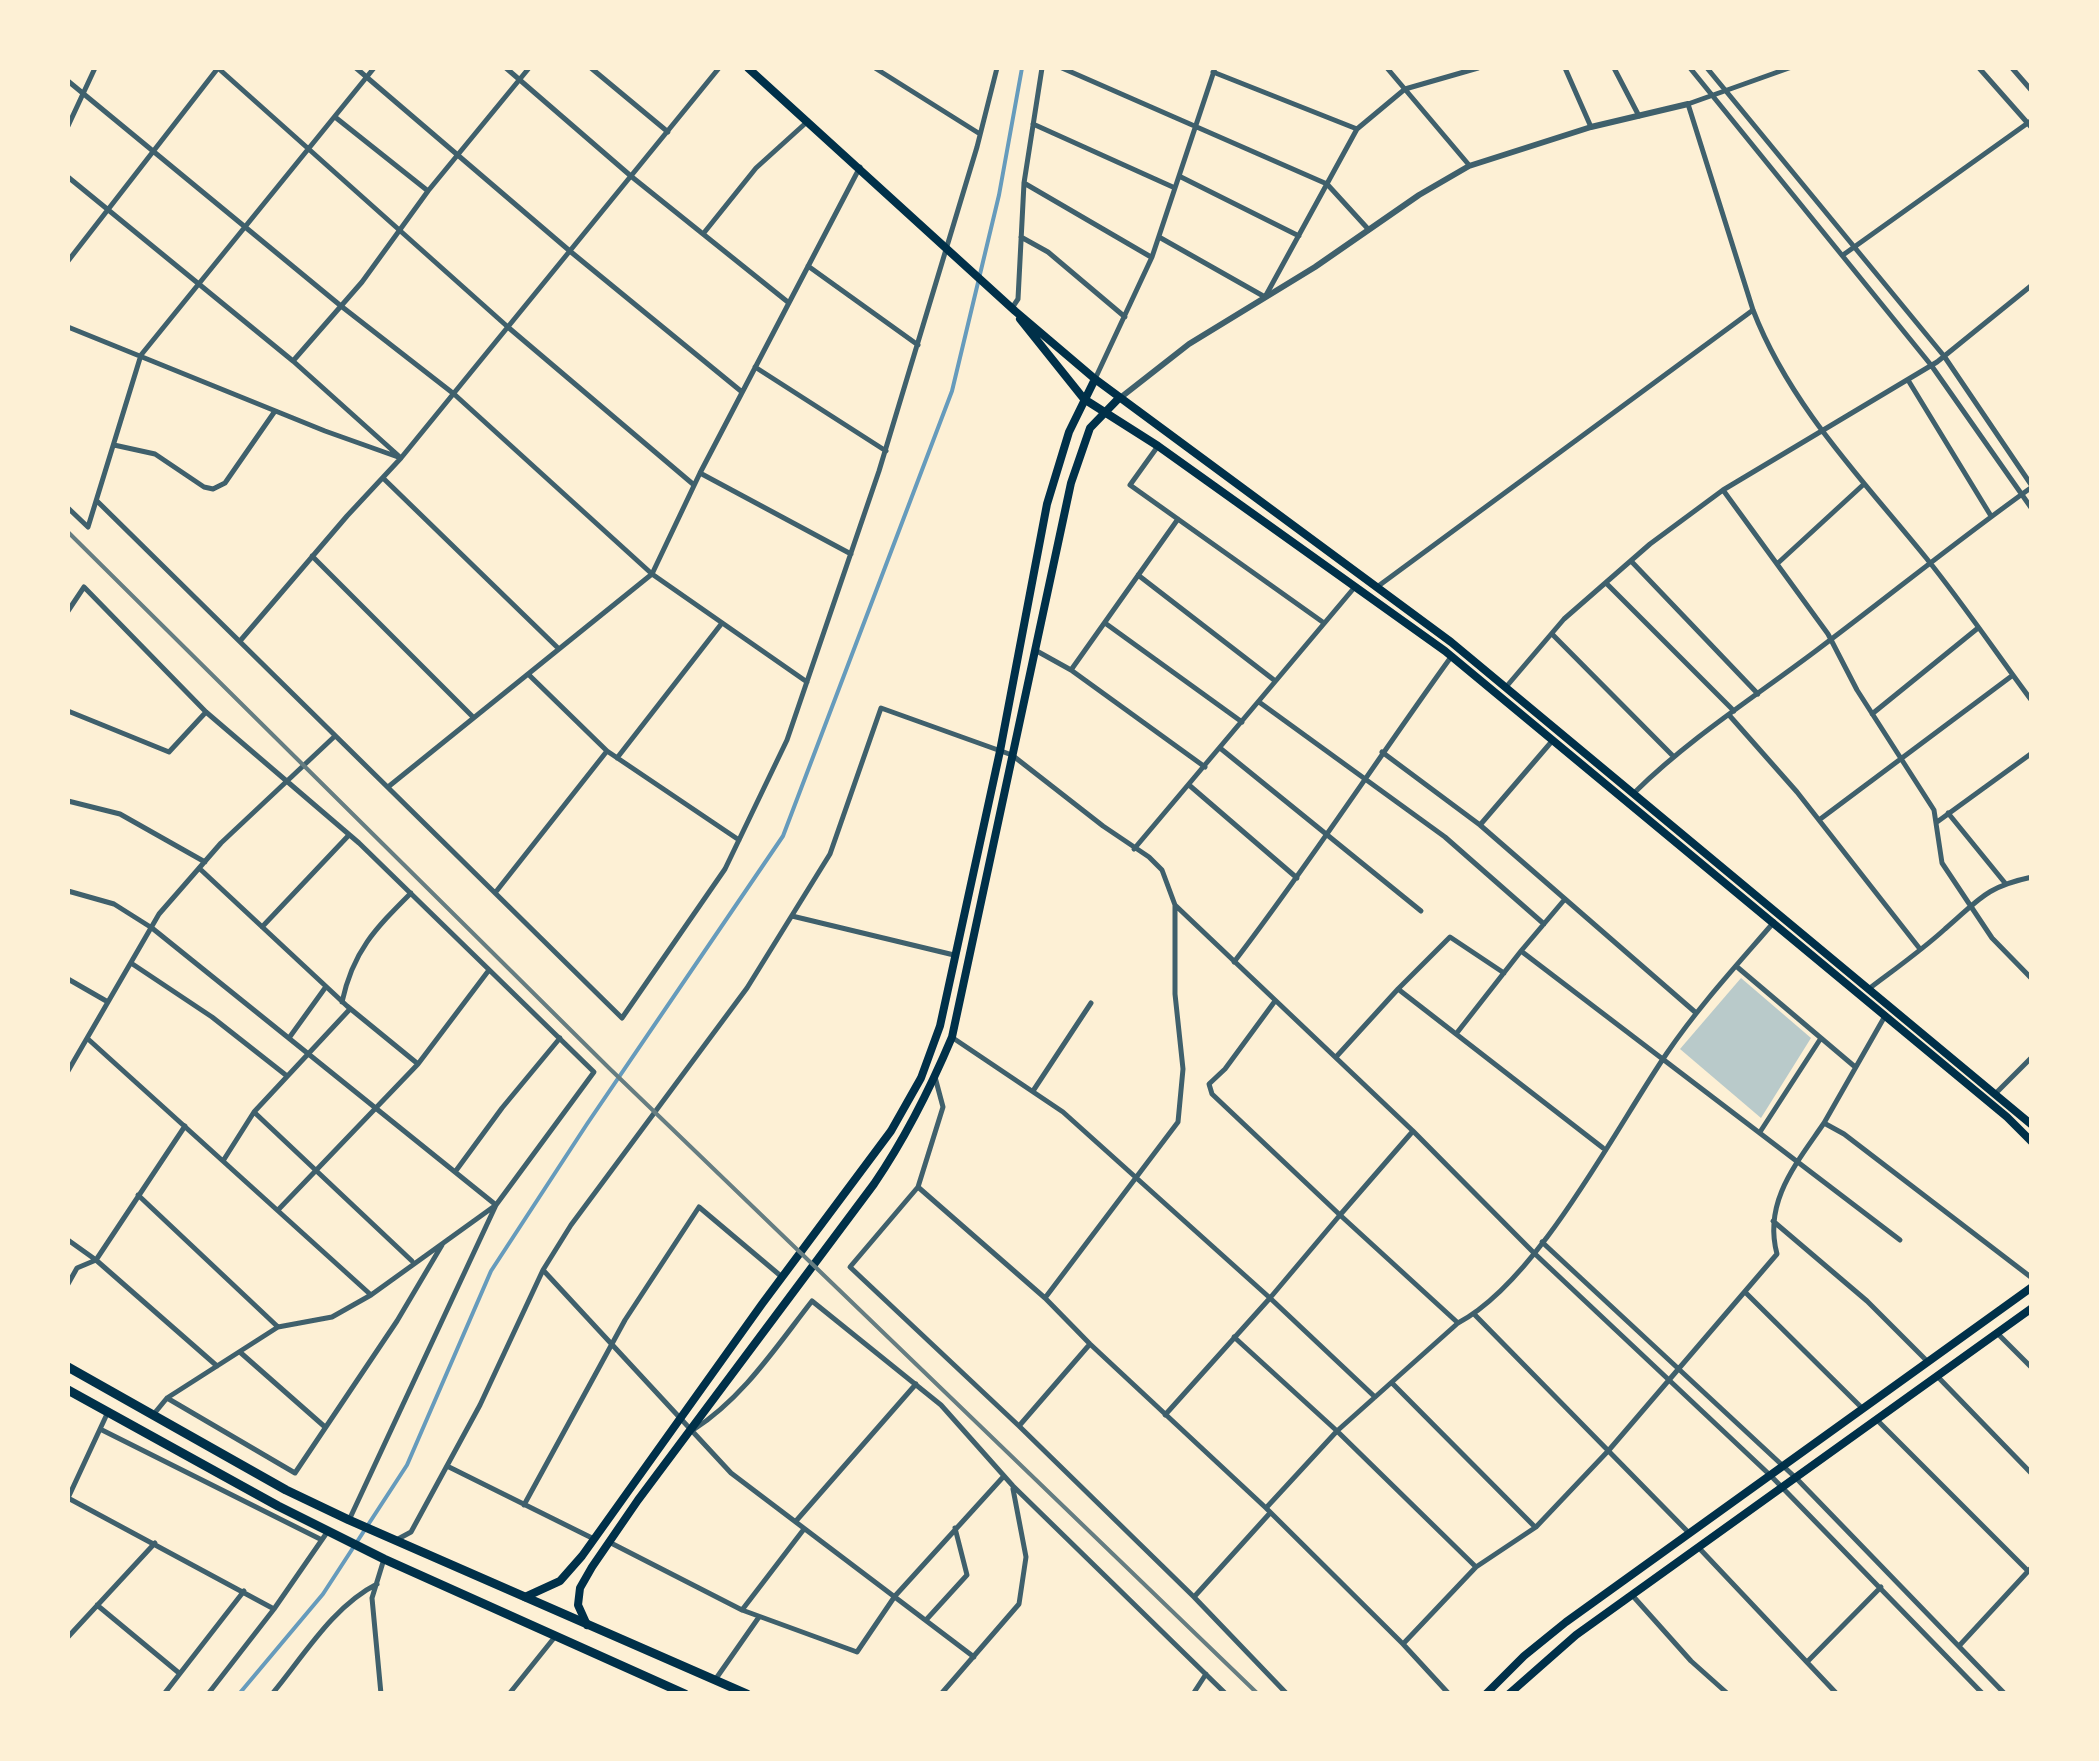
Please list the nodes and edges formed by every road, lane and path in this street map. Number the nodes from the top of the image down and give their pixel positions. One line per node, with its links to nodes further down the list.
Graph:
1 (95, 68): 30 (street)
2 (218, 68): 44 (street); 45 (street)
3 (356, 68): 24 (street)
4 (374, 68): 24 (street)
5 (506, 68): 25 (street)
6 (529, 68): 25 (street)
7 (590, 68): 42 (street)
8 (719, 68): 42 (street)
9 (748, 68): 35 (main road)
10 (877, 68): 43 (street)
11 (997, 68): 43 (street)
12 (1042, 68): 37 (street)
13 (1062, 68): 39 (street)
14 (1387, 68): 27 (street)
15 (1478, 68): 27 (street)
16 (1565, 68): 41 (street)
17 (1614, 68): 33 (street)
18 (1690, 68): 31 (street)
19 (1707, 68): 28 (street)
20 (1789, 68): 28 (street)
21 (1979, 68): 36 (street)
22 (2012, 68): 29 (street)
23 (1214, 70): 39 (street); 40 (street)
24 (366, 77): 34 (street); 46 (street)
25 (523, 79): 46 (street); 51 (street)
26 (68, 81): 30 (street)
27 (1406, 89): 40 (street); 47 (street)
28 (1725, 90): 31 (street); 65 (street)
29 (2032, 90)
30 (82, 94): 38 (street); 45 (street)
31 (1712, 95): 32 (street); 67 (street)
32 (1688, 104): 33 (street); 77 (street)
33 (1638, 116): 41 (street)
34 (335, 117): 44 (street); 55 (street)
35 (808, 122): 48 (main road); 60 (street)
36 (2030, 123): 65 (street)
37 (1033, 124): 52 (street); 54 (street)
38 (68, 126)
39 (1196, 126): 49 (street); 53 (street)
40 (1357, 128): 53 (street)
41 (1591, 128): 47 (street)
42 (668, 132): 51 (street)
43 (980, 134): 64 (street)
44 (310, 149): 57 (street); 58 (street)
45 (153, 152): 56 (street); 57 (street)
46 (458, 156): 55 (street); 66 (street)
47 (1470, 166): 59 (street)
48 (860, 167): 64 (main road); 70 (street)
49 (1179, 176): 54 (street); 61 (street)
50 (68, 177): 56 (street)
51 (632, 177): 60 (street); 66 (street)
52 (1024, 183): 62 (street); 68 (street)
53 (1327, 184): 59 (street); 61 (street)
54 (1175, 188): 63 (street)
55 (428, 191): 58 (street)
56 (108, 211): 69 (street); 71 (street)
57 (245, 227): 71 (street); 75 (street)
58 (400, 229): 75 (street); 80 (street)
59 (1369, 230): 73 (street)
60 (704, 234): 74 (street)
61 (1299, 236): 73 (street)
62 (1022, 237): 76 (street); 78 (street)
63 (1159, 237): 68 (street); 73 (street)
64 (947, 247): 76 (main road); 81 (street)
65 (1854, 248): 67 (street); 83 (street)
66 (571, 252): 80 (street); 89 (street)
67 (1843, 256): 85 (street)
68 (1152, 257): 78 (street)
69 (68, 261)
70 (808, 266): 74 (street); 81 (street)
71 (198, 284): 82 (street); 84 (street)
72 (2032, 285): 83 (street)
73 (1266, 297): 91 (street)
74 (789, 303): 86 (street)
75 (340, 306): 84 (street); 90 (street)
76 (1012, 308): 87 (main road); 92 (main road)
77 (1753, 310): 95 (street); 121 (street)
78 (1125, 317): 87 (street)
79 (68, 327): 82 (street)
80 (510, 328): 90 (street); 103 (street)
81 (918, 345): 98 (street)
82 (141, 355): 93 (street); 96 (street)
83 (1944, 356): 85 (street); 104 (street)
84 (292, 361): 99 (street)
85 (1930, 366): 88 (street); 106 (street)
86 (756, 367): 89 (street); 98 (street)
87 (1095, 379): 91 (main road); 92 (main road)
88 (1908, 380): 95 (street); 110 (street)
89 (742, 392): 100 (street)
90 (454, 394): 99 (street); 117 (street)
91 (1119, 398): 94 (main road); 121 (main road)
92 (1084, 399): 94 (main road); 152 (main road)
93 (275, 410): 96 (street); 99 (street)
94 (1102, 413): 97 (main road); 131 (main road)
95 (1822, 432): 102 (street); 105 (street)
96 (114, 445): 107 (street)
97 (1158, 446): 111 (street); 120 (main road)
98 (886, 451): 112 (street)
99 (401, 458): 101 (street)
100 (700, 472): 103 (street); 112 (street)
101 (383, 478): 113 (street); 130 (street)
102 (1864, 484): 115 (street); 116 (street)
103 (694, 485): 117 (street)
104 (2032, 486): 106 (street)
105 (1722, 490): 114 (street); 116 (street)
106 (2020, 495): 109 (street); 110 (street)
107 (97, 501): 108 (street); 129 (street)
108 (68, 508)
109 (2032, 510)
110 (1990, 516): 115 (street)
111 (1178, 519): 118 (street); 125 (street)
112 (851, 554): 137 (street)
113 (312, 556): 129 (street); 146 (street)
114 (1631, 561): 119 (street); 139 (street)
115 (1929, 561): 126 (street); 128 (street)
116 (1777, 564): 128 (street)
117 (652, 574): 124 (street); 130 (street)
118 (1138, 575): 123 (street); 136 (street)
119 (1606, 583): 127 (street); 144 (street)
120 (1356, 585): 125 (street); 132 (main road)
121 (1377, 587): 138 (main road)
122 (68, 613): 143 (street)
123 (1105, 622): 133 (street); 147 (street)
124 (722, 623): 137 (street); 157 (street)
125 (1324, 623): 136 (street)
126 (1978, 628): 135 (street); 145 (street)
127 (1552, 634): 138 (street); 156 (street)
128 (1831, 640): 139 (street); 145 (street)
129 (240, 641): 148 (street)
130 (559, 649): 134 (street)
131 (1034, 650): 133 (street); 155 (main road)
132 (1452, 656): 149 (main road); 153 (street)
133 (1071, 670): 159 (street)
134 (528, 674): 146 (street); 151 (street)
135 (2013, 676): 140 (street); 158 (street)
136 (1276, 681): 141 (street)
137 (807, 682): 172 (street)
138 (1506, 687): 164 (main road)
139 (1758, 694): 144 (street)
140 (2032, 701)
141 (1259, 702): 147 (street); 160 (street)
142 (68, 711): 143 (street)
143 (206, 712): 161 (street)
144 (1732, 713): 156 (street); 167 (street)
145 (1872, 714): 158 (street)
146 (474, 718): 163 (street)
147 (1242, 722): 150 (street)
148 (336, 736): 161 (street); 163 (street)
149 (1553, 740): 169 (street); 186 (main road)
150 (1220, 748): 159 (street); 171 (street)
151 (607, 750): 157 (street); 179 (street)
152 (1000, 750): 155 (street); 185 (street); 192 (main road)
153 (1382, 752): 160 (street); 169 (street)
154 (2032, 753): 166 (street)
155 (1012, 755): 173 (street); 211 (main road)
156 (1674, 756): 164 (street)
157 (617, 758): 172 (street)
158 (1900, 758): 167 (street); 168 (street)
159 (1204, 767): 162 (street)
160 (1362, 780): 171 (street); 187 (street)
161 (286, 782): 170 (street); 174 (street)
162 (1190, 785): 173 (street); 176 (street)
163 (388, 787): 179 (street)
164 (1635, 792): 201 (main road)
165 (68, 801): 174 (street)
166 (1948, 813): 168 (street); 177 (street)
167 (1818, 820): 190 (street)
168 (1936, 822): 182 (street)
169 (1480, 826): 181 (street)
170 (350, 835): 180 (street); 188 (street)
171 (1326, 835): 176 (street); 184 (street)
172 (740, 840): 179 (street)
173 (1134, 849): 183 (street)
174 (202, 865): 188 (street); 189 (street)
175 (2032, 876): 177 (street)
176 (1298, 879): 193 (street)
177 (2004, 882): 182 (street)
178 (68, 891): 189 (street)
179 (495, 893)
180 (411, 894): 196 (street); 205 (street)
181 (1565, 899): 187 (street); 208 (street)
182 (1969, 904): 190 (street); 199 (street)
183 (1175, 905): 193 (street); 244 (street)
184 (1421, 910)
185 (792, 916): 192 (street); 258 (street)
186 (1774, 922): 195 (street); 209 (main road)
187 (1544, 924): 191 (street)
188 (262, 927): 200 (street)
189 (152, 928): 194 (street); 213 (street)
190 (1920, 949): 201 (street)
191 (1521, 950): 197 (street); 217 (street)
192 (956, 955): 259 (main road)
193 (1234, 962): 203 (street)
194 (131, 963): 204 (street); 224 (street)
195 (1736, 966): 208 (street); 215 (street)
196 (489, 970): 214 (street); 220 (street)
197 (1504, 974): 202 (street); 210 (street)
198 (68, 979): 204 (street)
199 (2032, 979)
200 (326, 987): 205 (street); 213 (street)
201 (1870, 988): 222 (main road)
202 (1398, 989): 210 (street); 219 (street)
203 (1275, 1000): 219 (street); 249 (street)
204 (108, 1002): 212 (street)
205 (342, 1002): 207 (street)
206 (1091, 1003): 227 (street)
207 (350, 1009): 216 (street); 220 (street)
208 (1696, 1012): 217 (street)
209 (1886, 1016): 221 (street); 225 (main road)
210 (1456, 1034): 239 (street)
211 (952, 1037): 226 (main road); 227 (street)
212 (88, 1038): 223 (street); 235 (street)
213 (289, 1038): 216 (street)
214 (560, 1038): 243 (street); 247 (street)
215 (1821, 1038): 221 (street); 237 (street)
216 (310, 1054): 224 (street); 229 (street)
217 (1664, 1057): 237 (street); 239 (street)
218 (2032, 1057): 228 (street)
219 (1335, 1058): 236 (street)
220 (418, 1064): 229 (street)
221 (1854, 1066): 233 (street)
222 (1965, 1067): 225 (main road); 228 (main road)
223 (68, 1070)
224 (287, 1076): 231 (street)
225 (1958, 1076): 232 (main road)
226 (935, 1077): 245 (street); 297 (main road)
227 (1033, 1091): 244 (street)
228 (1996, 1093): 230 (main road)
229 (376, 1109): 242 (street); 243 (street)
230 (2015, 1109): 232 (main road); 234 (main road)
231 (254, 1112): 240 (street); 242 (street)
232 (2007, 1117): 238 (main road)
233 (1824, 1123): 241 (street); 260 (street)
234 (2032, 1125)
235 (184, 1126): 240 (street); 246 (street)
236 (1413, 1131): 249 (street); 255 (street)
237 (1760, 1132): 241 (street)
238 (2032, 1142)
239 (1604, 1149): 253 (street)
240 (223, 1161): 248 (street)
241 (1797, 1162): 250 (street); 252 (street)
242 (318, 1171): 248 (street); 257 (street)
243 (455, 1172): 247 (street)
244 (1136, 1178): 265 (street); 266 (street)
245 (918, 1187): 265 (street); 294 (street)
246 (138, 1195): 256 (street); 270 (street)
247 (496, 1204): 254 (street); 311 (street)
248 (278, 1210): 264 (street)
249 (1340, 1214): 266 (street); 269 (street)
250 (1773, 1221): 263 (street); 276 (street)
251 (68, 1240): 256 (street)
252 (1900, 1240)
253 (1542, 1242): 255 (street); 279 (street)
254 (444, 1243): 257 (street); 295 (street)
255 (1534, 1253): 268 (street); 282 (street)
256 (96, 1260): 261 (street); 277 (street)
257 (412, 1262): 264 (street)
258 (542, 1270): 273 (street); 300 (street)
259 (782, 1278): 273 (street); 292 (main road)
260 (2032, 1278)
261 (68, 1284)
262 (2032, 1287): 276 (main road)
263 (1745, 1292): 279 (street); 288 (street)
264 (371, 1295): 270 (street)
265 (1045, 1298): 274 (street)
266 (1270, 1298): 272 (street); 286 (street)
267 (2032, 1308): 271 (main road)
268 (1474, 1314): 269 (street); 299 (street)
269 (1458, 1323): 283 (street)
270 (278, 1327): 275 (street)
271 (1997, 1333): 280 (street); 281 (main road)
272 (1234, 1337): 291 (street); 298 (street)
273 (611, 1344): 292 (street); 309 (street)
274 (1090, 1344): 291 (street); 294 (street)
275 (242, 1352): 277 (street); 295 (street)
276 (1928, 1362): 288 (main road)
277 (217, 1366): 287 (street)
278 (68, 1368): 290 (highway)
279 (1681, 1368): 282 (street); 301 (street)
280 (2032, 1368)
281 (1937, 1376): 293 (main road); 302 (street)
282 (1670, 1380): 299 (street); 304 (street)
283 (1392, 1382): 286 (street); 313 (street)
284 (916, 1384): 297 (street); 303 (street); 312 (street)
285 (68, 1390): 289 (highway)
286 (1376, 1397): 298 (street)
287 (168, 1398): 290 (street); 295 (street)
288 (1864, 1409): 301 (main road)
289 (107, 1414): 296 (street); 317 (highway)
290 (153, 1415): 311 (highway)
291 (1165, 1415): 310 (street)
292 (680, 1419): 297 (street); 319 (main road)
293 (1877, 1420): 305 (main road); 325 (street)
294 (1019, 1426): 332 (street)
295 (325, 1427)
296 (100, 1429): 308 (street); 317 (street)
297 (690, 1431): 312 (street); 320 (main road)
298 (1337, 1431): 310 (street); 324 (street)
299 (1608, 1450): 313 (street); 316 (street)
300 (447, 1466): 309 (street); 318 (street)
301 (1784, 1467): 304 (main road); 305 (street)
302 (2032, 1474)
303 (1004, 1476): 306 (street); 315 (street)
304 (1771, 1476): 307 (street); 316 (main road)
305 (1796, 1478): 307 (main road); 342 (street)
306 (1013, 1486): 343 (street); 346 (street)
307 (1782, 1489): 322 (main road); 327 (street)
308 (68, 1498): 321 (street)
309 (524, 1504): 319 (street)
310 (1268, 1511): 332 (street); 341 (street)
311 (349, 1520): 318 (highway)
312 (796, 1521): 314 (street)
313 (1536, 1527): 324 (street)
314 (805, 1528): 330 (street); 335 (street)
315 (955, 1528): 330 (street); 337 (street)
316 (1690, 1534): 360 (main road)
317 (325, 1535): 323 (highway); 334 (street)
318 (393, 1540): 331 (highway)
319 (594, 1540): 331 (main road)
320 (609, 1542): 335 (street); 338 (main road)
321 (154, 1543): 328 (street); 333 (street)
322 (1699, 1548): 329 (main road); 344 (street)
323 (384, 1559): 326 (street); 339 (highway)
324 (1476, 1567): 341 (street)
325 (2030, 1569): 342 (street)
326 (377, 1584): 350 (street); 351 (street)
327 (1881, 1587): 344 (street); 364 (street)
328 (244, 1592): 334 (street); 345 (street)
329 (1632, 1595): 361 (main road); 362 (street)
330 (895, 1596): 336 (street); 337 (street)
331 (524, 1597): 338 (highway)
332 (1194, 1598): 358 (street)
333 (97, 1605): 340 (street); 345 (street)
334 (274, 1608): 349 (street)
335 (742, 1610): 336 (street)
336 (759, 1617): 347 (street)
337 (926, 1620): 343 (street)
338 (587, 1624): 347 (highway)
339 (557, 1634): 352 (street); 353 (highway)
340 (68, 1636)
341 (1403, 1644): 359 (street)
342 (1959, 1646): 365 (street)
343 (974, 1656): 355 (street)
344 (1807, 1662): 363 (street)
345 (180, 1674): 348 (street)
346 (1206, 1674): 356 (street); 357 (street)
347 (715, 1680): 354 (highway)
348 (164, 1694)
349 (208, 1694)
350 (272, 1694)
351 (382, 1694)
352 (509, 1694)
353 (685, 1694)
354 (747, 1694)
355 (941, 1694)
356 (1193, 1694)
357 (1226, 1694)
358 (1287, 1694)
359 (1449, 1694)
360 (1486, 1694)
361 (1509, 1694)
362 (1728, 1694)
363 (1837, 1694)
364 (1983, 1694)
365 (2006, 1694)

